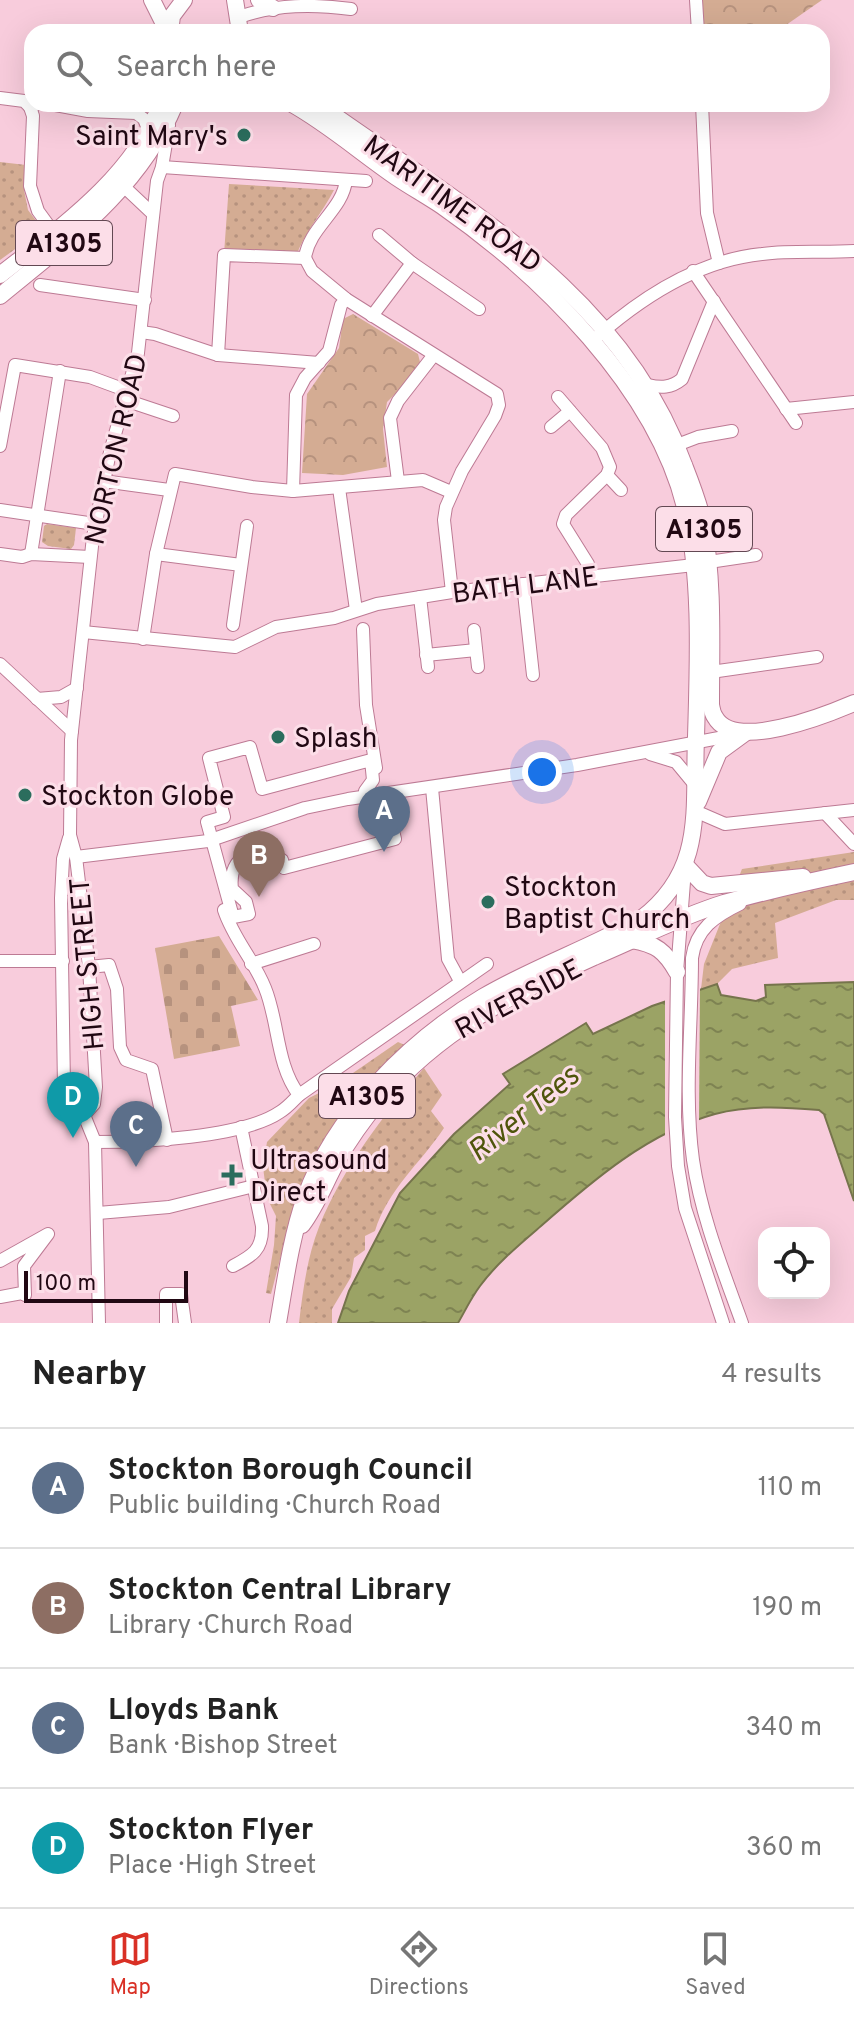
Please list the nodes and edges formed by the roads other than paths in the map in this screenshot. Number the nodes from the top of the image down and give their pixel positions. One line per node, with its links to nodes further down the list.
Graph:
1 (152, 0): 8 (main road)
2 (184, 0): 9 (main road)
3 (696, 0): 10 (street)
4 (299, 2): 5 (street); 6 (street)
5 (266, 4): 7 (street)
6 (351, 9)
7 (237, 16)
8 (165, 24)
9 (170, 24)
10 (698, 24)
11 (0, 98): 12 (street)
12 (24, 101)
13 (33, 112): 27 (street)
14 (112, 112): 21 (street)
15 (165, 112): 21 (main road, A1305)
16 (167, 112): 25 (main road, A1305)
17 (168, 112): 22 (street, NORTON ROAD)
18 (304, 112): 44 (main road, MARITIME ROAD / A1305)
19 (329, 112): 42 (main road, MARITIME ROAD / A1305)
20 (702, 112): 32 (street)
21 (149, 131): 25 (main road, A1305)
22 (162, 167): 23 (street); 26 (street, NORTON ROAD)
23 (346, 180): 24 (street); 30 (street)
24 (366, 181)
25 (119, 182): 26 (street); 27 (main road, A1305); 36 (main road, A1305)
26 (153, 214): 38 (street, NORTON ROAD)
27 (54, 233): 34 (main road, A1305)
28 (379, 235): 31 (street)
29 (854, 251): 32 (street)
30 (305, 258): 37 (street); 45 (street)
31 (412, 263): 40 (street); 41 (street)
32 (719, 263): 33 (street)
33 (693, 271): 39 (street); 42 (street)
34 (0, 275)
35 (40, 285): 38 (street)
36 (0, 296)
37 (346, 299): 41 (street); 47 (street)
38 (145, 300): 43 (street, NORTON ROAD)
39 (714, 301): 49 (street); 53 (street)
40 (479, 309)
41 (372, 316): 46 (street)
42 (605, 330): 44 (street); 49 (main road, MARITIME ROAD / A1305)
43 (141, 332): 45 (street); 50 (street, NORTON ROAD)
44 (591, 342): 78 (main road, MARITIME ROAD / A1305)
45 (218, 355): 47 (street)
46 (433, 356): 63 (street); 68 (street)
47 (319, 363): 67 (street)
48 (60, 371): 50 (street); 60 (street); 70 (street)
49 (648, 385): 59 (main road, MARITIME ROAD / A1305)
50 (127, 395): 55 (street); 62 (street, NORTON ROAD)
51 (558, 397): 54 (street)
52 (854, 402): 53 (street)
53 (786, 409): 56 (street)
54 (570, 411): 57 (street); 61 (street)
55 (173, 416)
56 (796, 423)
57 (551, 427)
58 (732, 431): 59 (street)
59 (677, 445): 78 (main road, MARITIME ROAD / A1305)
60 (0, 446)
61 (607, 475): 66 (street); 80 (street)
62 (103, 481): 65 (street); 71 (street, NORTON ROAD)
63 (398, 481): 64 (street); 68 (street)
64 (339, 488): 67 (street); 84 (street)
65 (169, 490): 67 (street); 75 (street)
66 (621, 490)
67 (293, 491)
68 (451, 492): 82 (street)
69 (0, 510): 70 (street)
70 (38, 515): 71 (street); 74 (street)
71 (95, 524): 77 (street, NORTON ROAD)
72 (247, 526): 79 (street)
73 (0, 554): 74 (street)
74 (31, 554): 77 (street)
75 (156, 554): 79 (street); 89 (street)
76 (756, 555): 78 (street, BATH LANE)
77 (90, 557): 88 (street, NORTON ROAD)
78 (702, 564): 80 (street, BATH LANE); 94 (main road, MARITIME ROAD / A1305); 103 (main road, MARITIME ROAD / A1305)
79 (241, 565): 85 (street)
80 (589, 577): 81 (street, BATH LANE)
81 (523, 584): 82 (street, BATH LANE); 96 (street)
82 (452, 592): 83 (street, BATH LANE)
83 (420, 597): 84 (street, BATH LANE); 90 (street)
84 (356, 610): 89 (street, BATH LANE)
85 (233, 625)
86 (363, 629): 107 (street)
87 (474, 630): 90 (street)
88 (83, 632): 89 (street); 98 (street, NORTON ROAD)
89 (143, 639)
90 (476, 650): 93 (street)
91 (817, 657): 94 (street)
92 (0, 664): 95 (street)
93 (478, 667)
94 (711, 672): 102 (main road, MARITIME ROAD / A1305)
95 (11, 673): 97 (street); 99 (street)
96 (533, 675)
97 (0, 684)
98 (77, 688): 99 (street); 101 (street, NORTON ROAD)
99 (37, 699): 101 (street)
100 (854, 703): 102 (main road)
101 (72, 731): 112 (street, HIGH STREET)
102 (745, 733): 103 (street); 110 (main road, RIVERSIDE / A1305)
103 (696, 743): 104 (street); 105 (main road, RIVERSIDE / A1305)
104 (642, 752): 105 (street); 106 (street)
105 (695, 785): 110 (main road, RIVERSIDE / A1305)
106 (432, 788): 107 (street); 129 (street)
107 (380, 795): 108 (street)
108 (365, 797): 113 (street); 113 (street); 113 (street)
109 (854, 810): 111 (street)
110 (695, 811): 111 (street); 116 (main road, RIVERSIDE / A1305)
111 (825, 813): 114 (street)
112 (70, 835): 115 (street, HIGH STREET); 120 (street, HIGH STREET)
113 (210, 840): 115 (street); 125 (street)
114 (854, 844)
115 (76, 857): 120 (street, HIGH STREET); 127 (street, HIGH STREET)
116 (686, 866): 117 (main road, A1305); 119 (street, RIVERSIDE); 135 (main road, RIVERSIDE / A1305)
117 (847, 874): 118 (main road, A1305)
118 (759, 895): 119 (main road, A1305); 128 (street)
119 (679, 920): 121 (main road, RIVERSIDE / A1305); 128 (street)
120 (63, 932): 124 (street, HIGH STREET)
121 (632, 940): 128 (main road); 135 (main road, RIVERSIDE / A1305)
122 (314, 944): 125 (street)
123 (0, 961): 124 (street)
124 (63, 961): 131 (street, HIGH STREET)
125 (251, 964): 130 (street)
126 (487, 964): 129 (street)
127 (89, 967): 131 (street, HIGH STREET); 133 (street)
128 (682, 978): 145 (street); 146 (street)
129 (460, 981): 130 (street)
130 (299, 1095): 132 (street)
131 (84, 1115): 134 (street, HIGH STREET)
132 (241, 1127): 133 (street); 136 (street)
133 (167, 1140): 134 (street)
134 (95, 1142): 137 (street, HIGH STREET)
135 (334, 1155): 144 (main road, RIVERSIDE / A1305)
136 (254, 1186): 137 (street); 139 (street)
137 (98, 1213): 141 (street, HIGH STREET)
138 (0, 1261): 140 (street)
139 (233, 1266)
140 (0, 1297)
141 (99, 1323)
142 (166, 1323): 143 (street)
143 (185, 1323)
144 (278, 1323)
145 (723, 1323)
146 (742, 1323)

